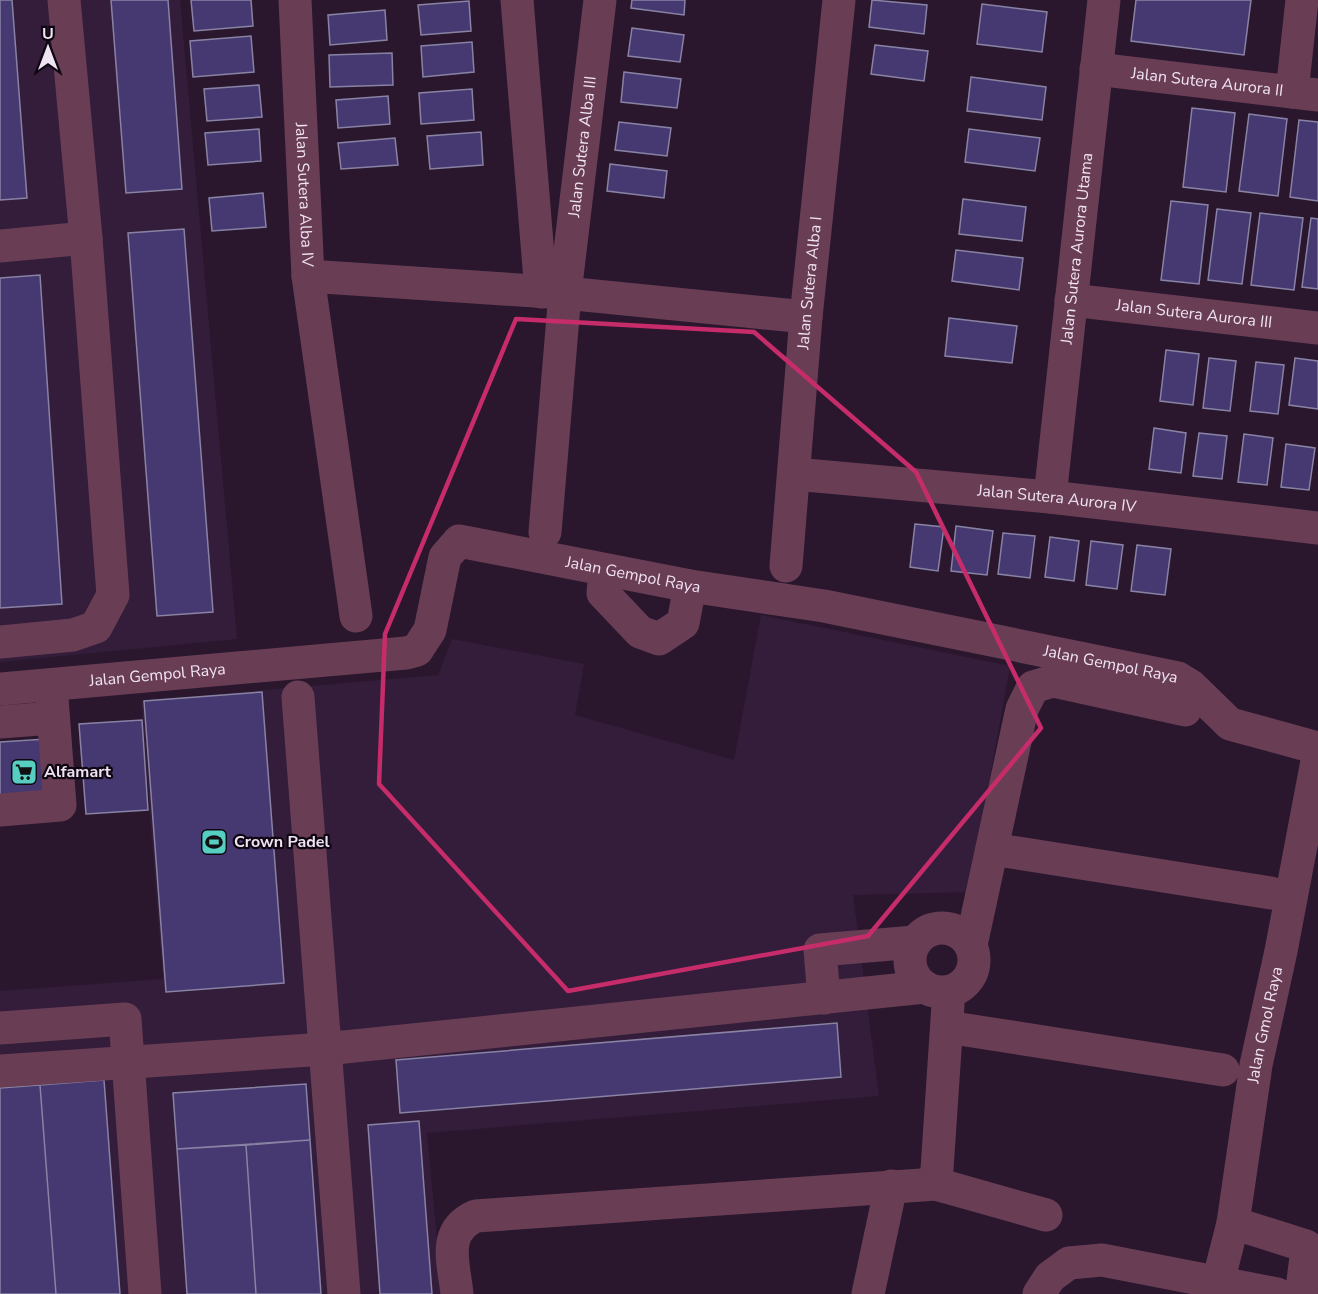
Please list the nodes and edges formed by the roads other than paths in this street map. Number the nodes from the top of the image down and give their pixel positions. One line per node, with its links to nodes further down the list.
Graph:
1 (64, 0): 10 (street)
2 (295, 0): 12 (street, Jalan Sutera Alba IV)
3 (517, 0): 13 (street)
4 (600, 0): 13 (street, Jalan Sutera Alba III)
5 (839, 0): 15 (street, Jalan Sutera Alba I)
6 (1104, 0): 8 (street, Jalan Sutera Aurora Utama)
7 (1302, 0): 9 (street)
8 (1096, 69): 9 (street, Jalan Sutera Aurora II); 14 (street, Jalan Sutera Aurora Utama)
9 (1305, 93)
10 (86, 238): 11 (street); 25 (street)
11 (0, 246)
12 (308, 276): 13 (street, Jalan Sutera Alba IV); 24 (street)
13 (553, 293): 15 (street, Jalan Sutera Alba IV); 20 (street)
14 (1071, 300): 16 (street, Jalan Sutera Aurora III); 18 (street, Jalan Sutera Aurora Utama)
15 (806, 317): 17 (street, Jalan Sutera Alba I)
16 (1318, 328)
17 (794, 474): 18 (street, Jalan Sutera Aurora IV); 21 (street, Jalan Sutera Alba I)
18 (1050, 497): 19 (street, Jalan Sutera Aurora IV)
19 (1318, 528)
20 (545, 532)
21 (786, 566)
22 (605, 571): 23 (street, Jalan Gempol Raya); 23 (street); 26 (street, Jalan Gempol Raya)
23 (690, 586): 32 (street, Jalan Gempol Raya)
24 (356, 616)
25 (0, 642)
26 (51, 685): 27 (street, Jalan Gempol Raya); 30 (street)
27 (0, 689)
28 (298, 697): 43 (street)
29 (1185, 710): 35 (street)
30 (53, 718): 31 (street); 34 (street)
31 (0, 722)
32 (1318, 748)
33 (1318, 756): 36 (street, Jalan Gmol Raya)
34 (0, 810)
35 (992, 849): 36 (street); 38 (street)
36 (1294, 890): 50 (street, Jalan Gmol Raya)
37 (915, 942): 38 (street); 39 (street); 40 (street)
38 (971, 945): 39 (street)
39 (937, 989): 40 (street); 41 (street)
40 (824, 998): 43 (street)
41 (947, 1027): 45 (street); 47 (street)
42 (0, 1028): 44 (street)
43 (325, 1049): 44 (street); 53 (street)
44 (128, 1062): 46 (street); 52 (street)
45 (1223, 1070)
46 (0, 1071)
47 (936, 1184): 48 (street); 49 (street)
48 (891, 1186): 54 (street); 55 (street)
49 (1046, 1215)
50 (1233, 1223): 51 (street, Jalan Gmol Raya); 58 (street)
51 (1216, 1288): 56 (street); 57 (street)
52 (145, 1294)
53 (344, 1294)
54 (457, 1294)
55 (868, 1294)
56 (1039, 1294)
57 (1277, 1294)
58 (1295, 1294)

